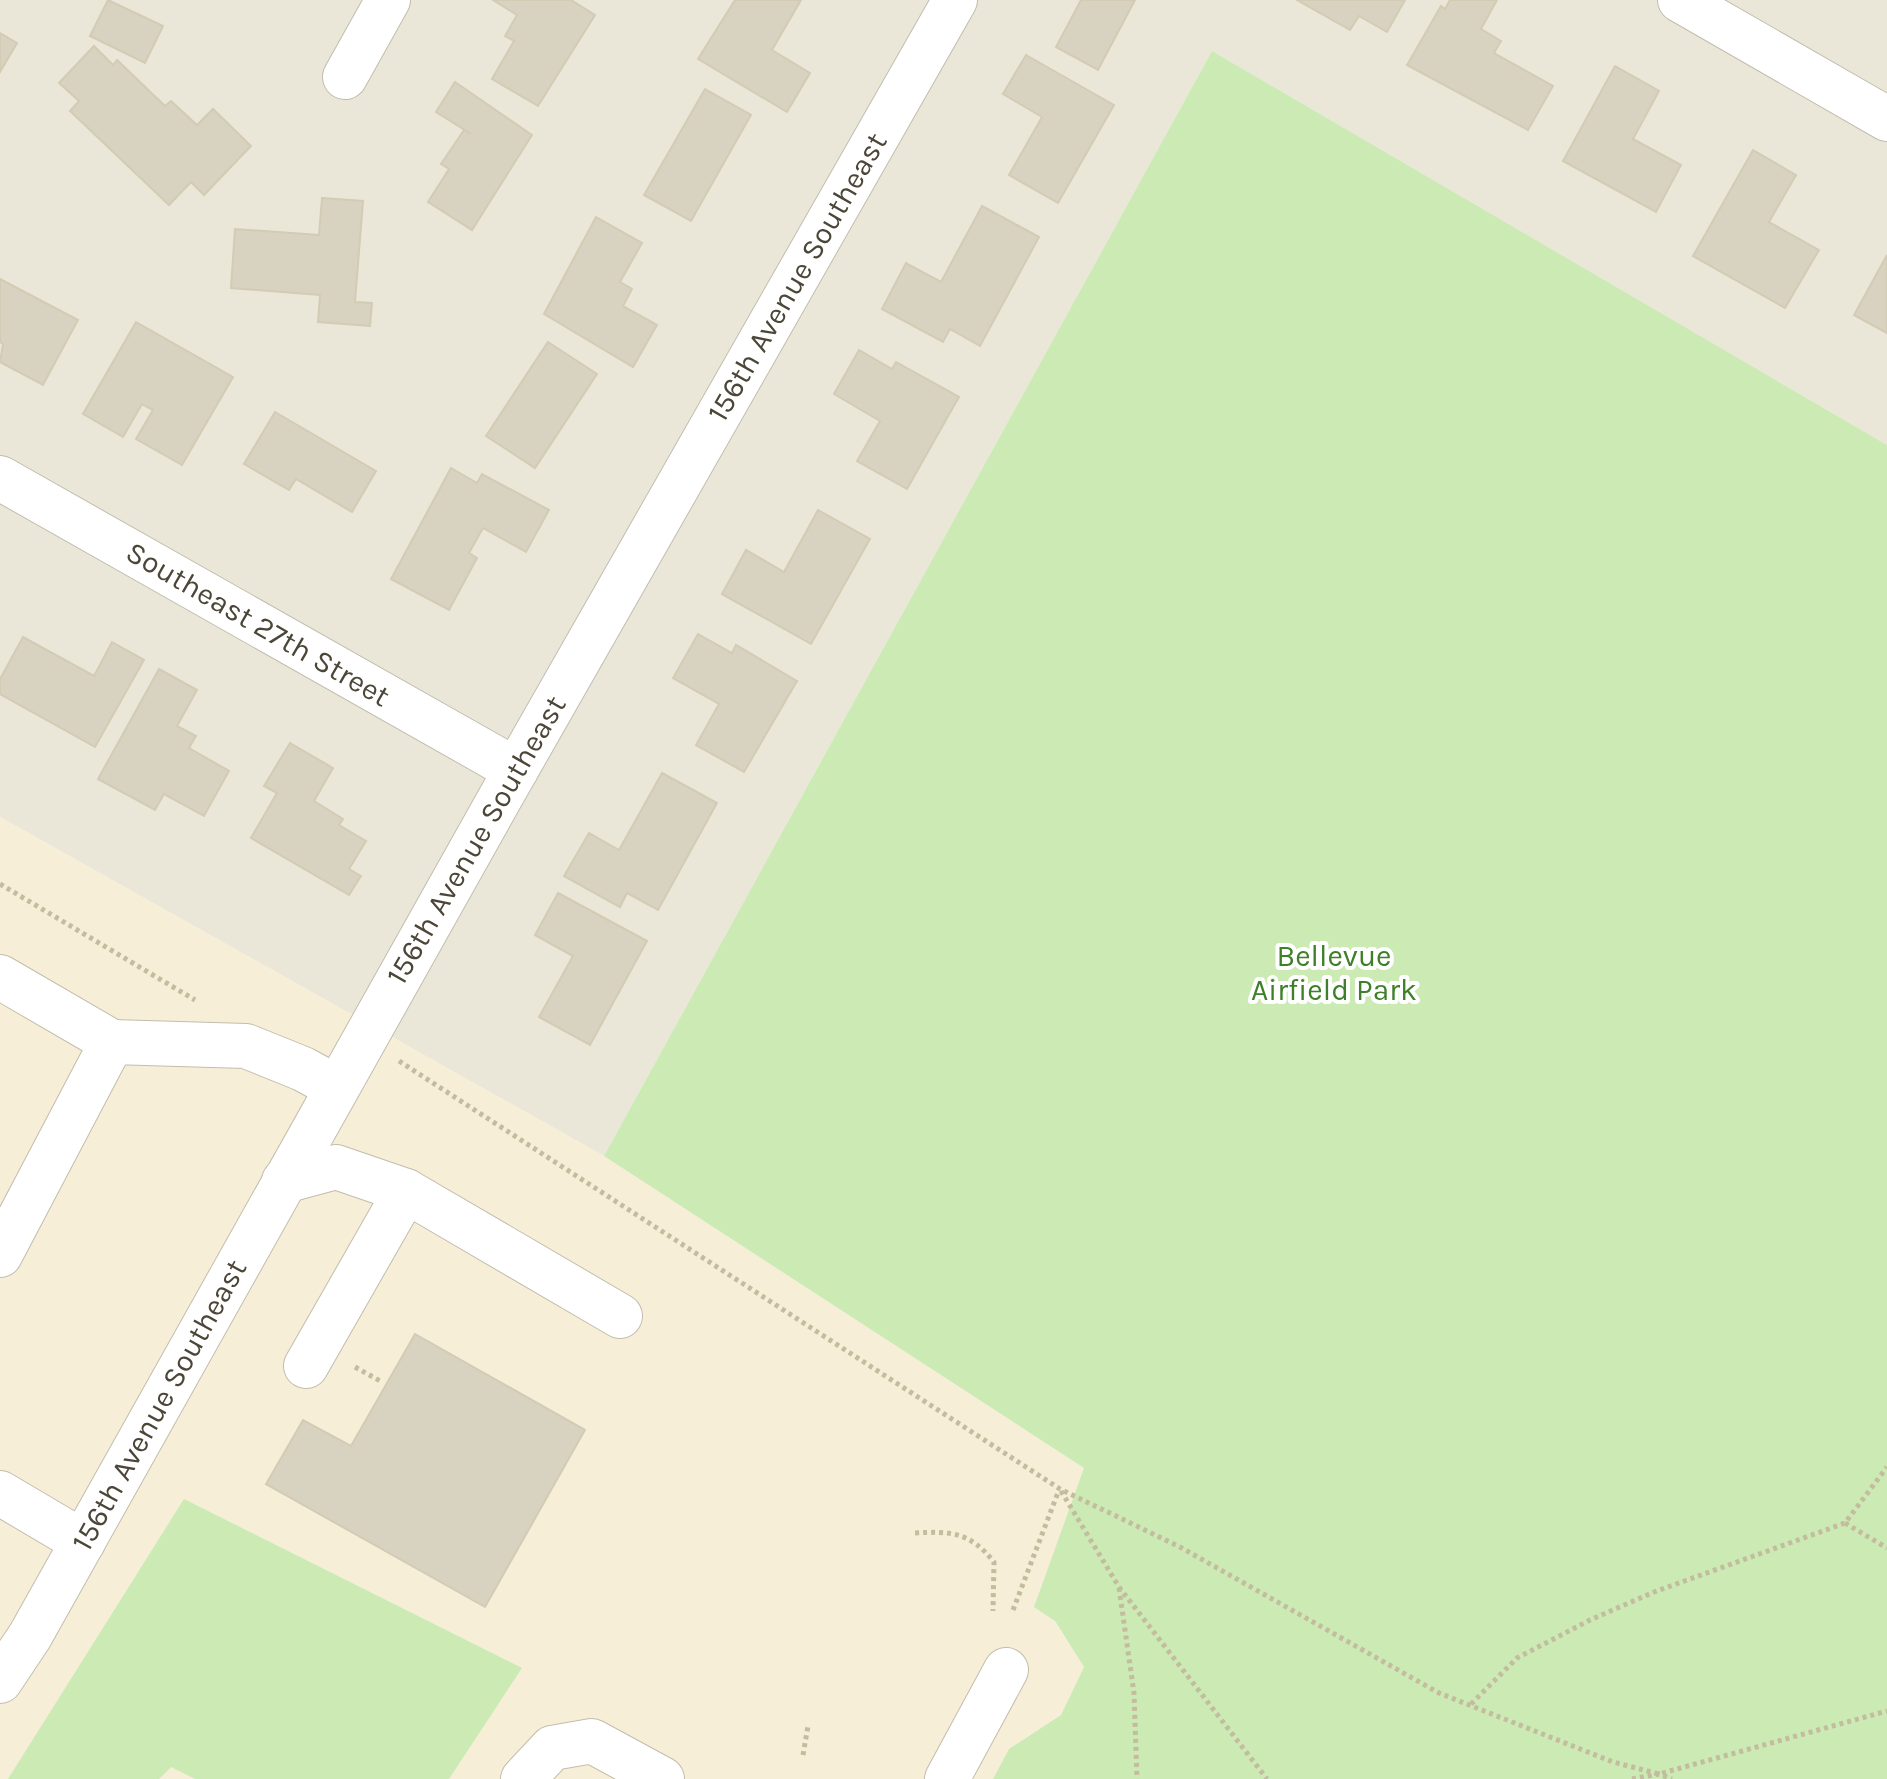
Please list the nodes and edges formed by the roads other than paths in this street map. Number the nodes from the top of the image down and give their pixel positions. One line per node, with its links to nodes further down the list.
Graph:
1 (388, 0): 4 (street)
2 (955, 0): 7 (street, 156th Avenue Southeast)
3 (1680, 0): 5 (street)
4 (345, 77)
5 (1887, 119)
6 (0, 478): 7 (street, Southeast 27th Street)
7 (516, 770): 10 (street, 156th Avenue Southeast)
8 (0, 977): 9 (street)
9 (112, 1042): 10 (street); 13 (street)
10 (336, 1087): 11 (street, 156th Avenue Southeast)
11 (284, 1181): 12 (street); 17 (street, 156th Avenue Southeast)
12 (406, 1191): 14 (street); 15 (street)
13 (0, 1255)
14 (620, 1316)
15 (306, 1366)
16 (0, 1493): 17 (street)
17 (83, 1542): 19 (street, 156th Avenue Southeast)
18 (1006, 1670): 22 (street)
19 (0, 1681)
20 (523, 1779): 21 (street)
21 (662, 1779)
22 (947, 1779)

